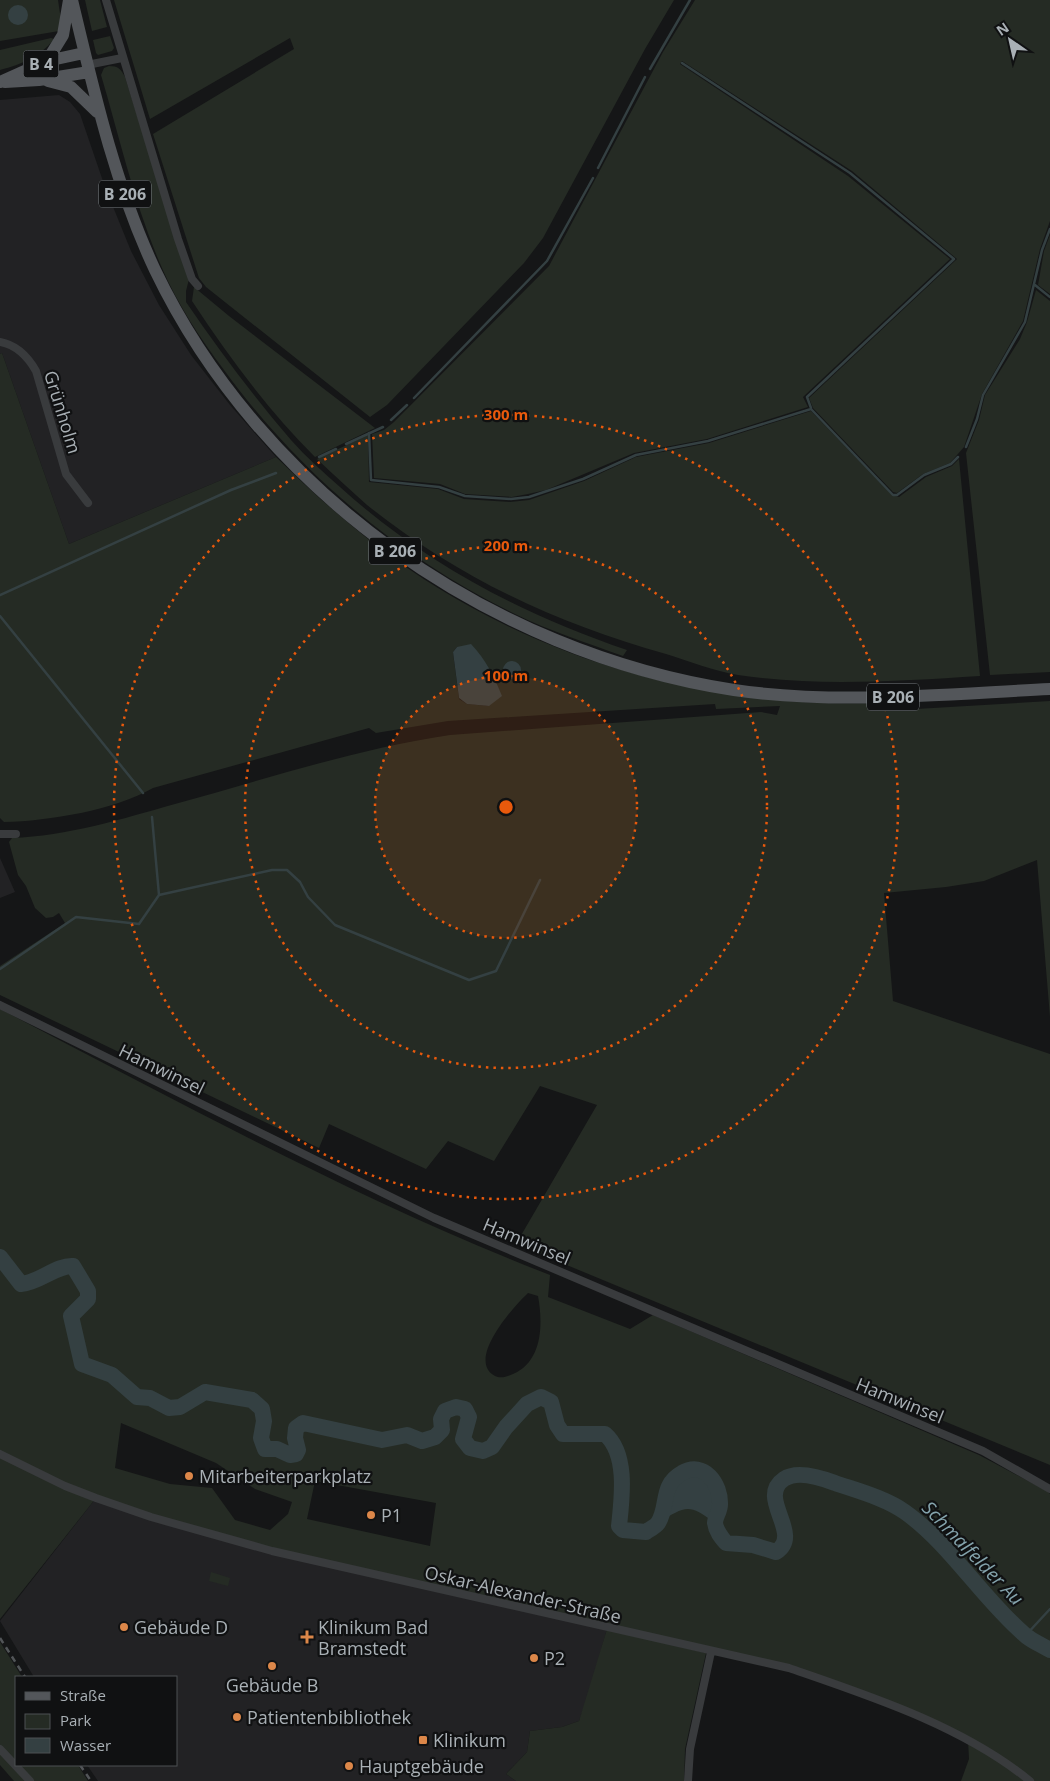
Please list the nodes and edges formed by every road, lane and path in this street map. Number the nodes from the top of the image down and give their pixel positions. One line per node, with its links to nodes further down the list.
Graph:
1 (71, 0): 4 (main road); 5 (main road, B 206)
2 (106, 0): 3 (street)
3 (122, 58): 5 (street); 9 (street)
4 (47, 61): 5 (main road, B 4); 7 (main road, B 4)
5 (87, 63): 6 (main road, B 4); 8 (main road, B 206)
6 (38, 80): 7 (main road, B 4); 8 (main road)
7 (0, 82)
8 (100, 115): 12 (main road, B 206)
9 (198, 286)
10 (0, 342): 11 (street, Grünholm)
11 (88, 502)
12 (1050, 689)
13 (0, 834): 14 (street)
14 (16, 834)
15 (0, 1005): 17 (street, Hamwinsel)
16 (0, 1454): 18 (street, Oskar-Alexander-Straße)
17 (1050, 1488)
18 (711, 1652): 23 (street); 24 (street, Oskar-Alexander-Straße)
19 (0, 1749): 20 (street)
20 (15, 1765)
21 (16, 1766): 22 (street)
22 (30, 1781)
23 (688, 1781)
24 (1030, 1781)

